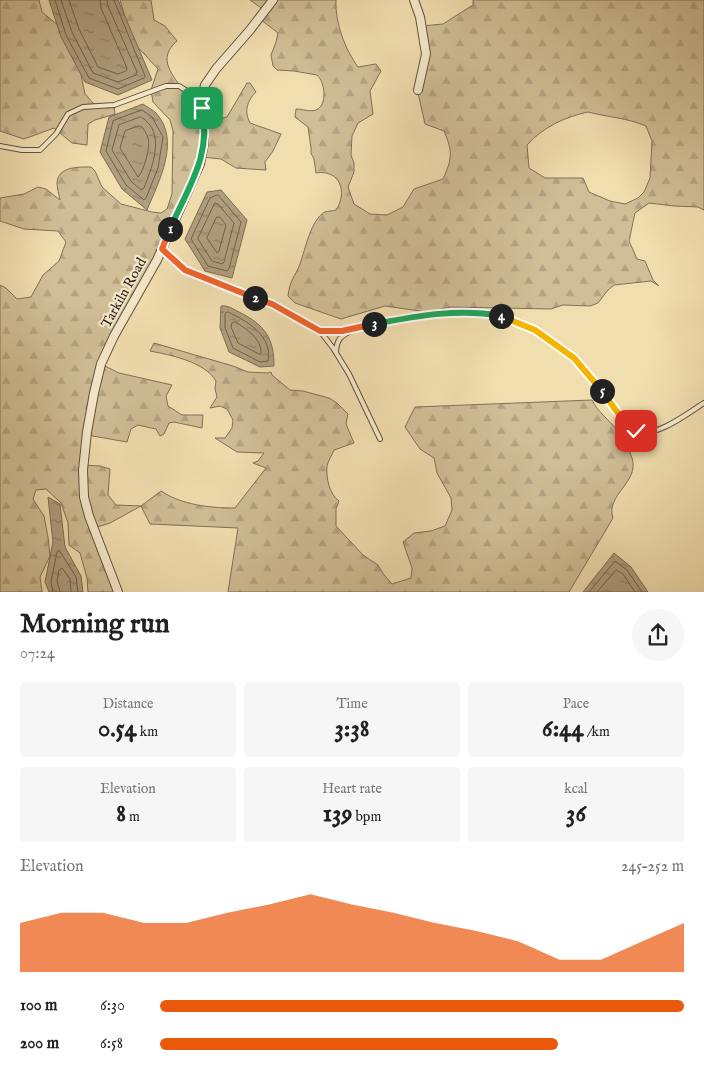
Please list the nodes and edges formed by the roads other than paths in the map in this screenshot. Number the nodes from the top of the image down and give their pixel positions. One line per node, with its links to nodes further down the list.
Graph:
1 (273, 0): 4 (street, Tarkiln Road)
2 (414, 0): 3 (street)
3 (418, 90)
4 (202, 108): 5 (lane); 6 (street, Tarkiln Road)
5 (0, 146)
6 (162, 249): 8 (lane); 12 (street, Tarkiln Road)
7 (354, 329): 8 (lane); 9 (lane); 10 (lane)
8 (320, 331): 9 (lane)
9 (336, 352): 11 (lane)
10 (704, 403)
11 (380, 439)
12 (118, 592)

